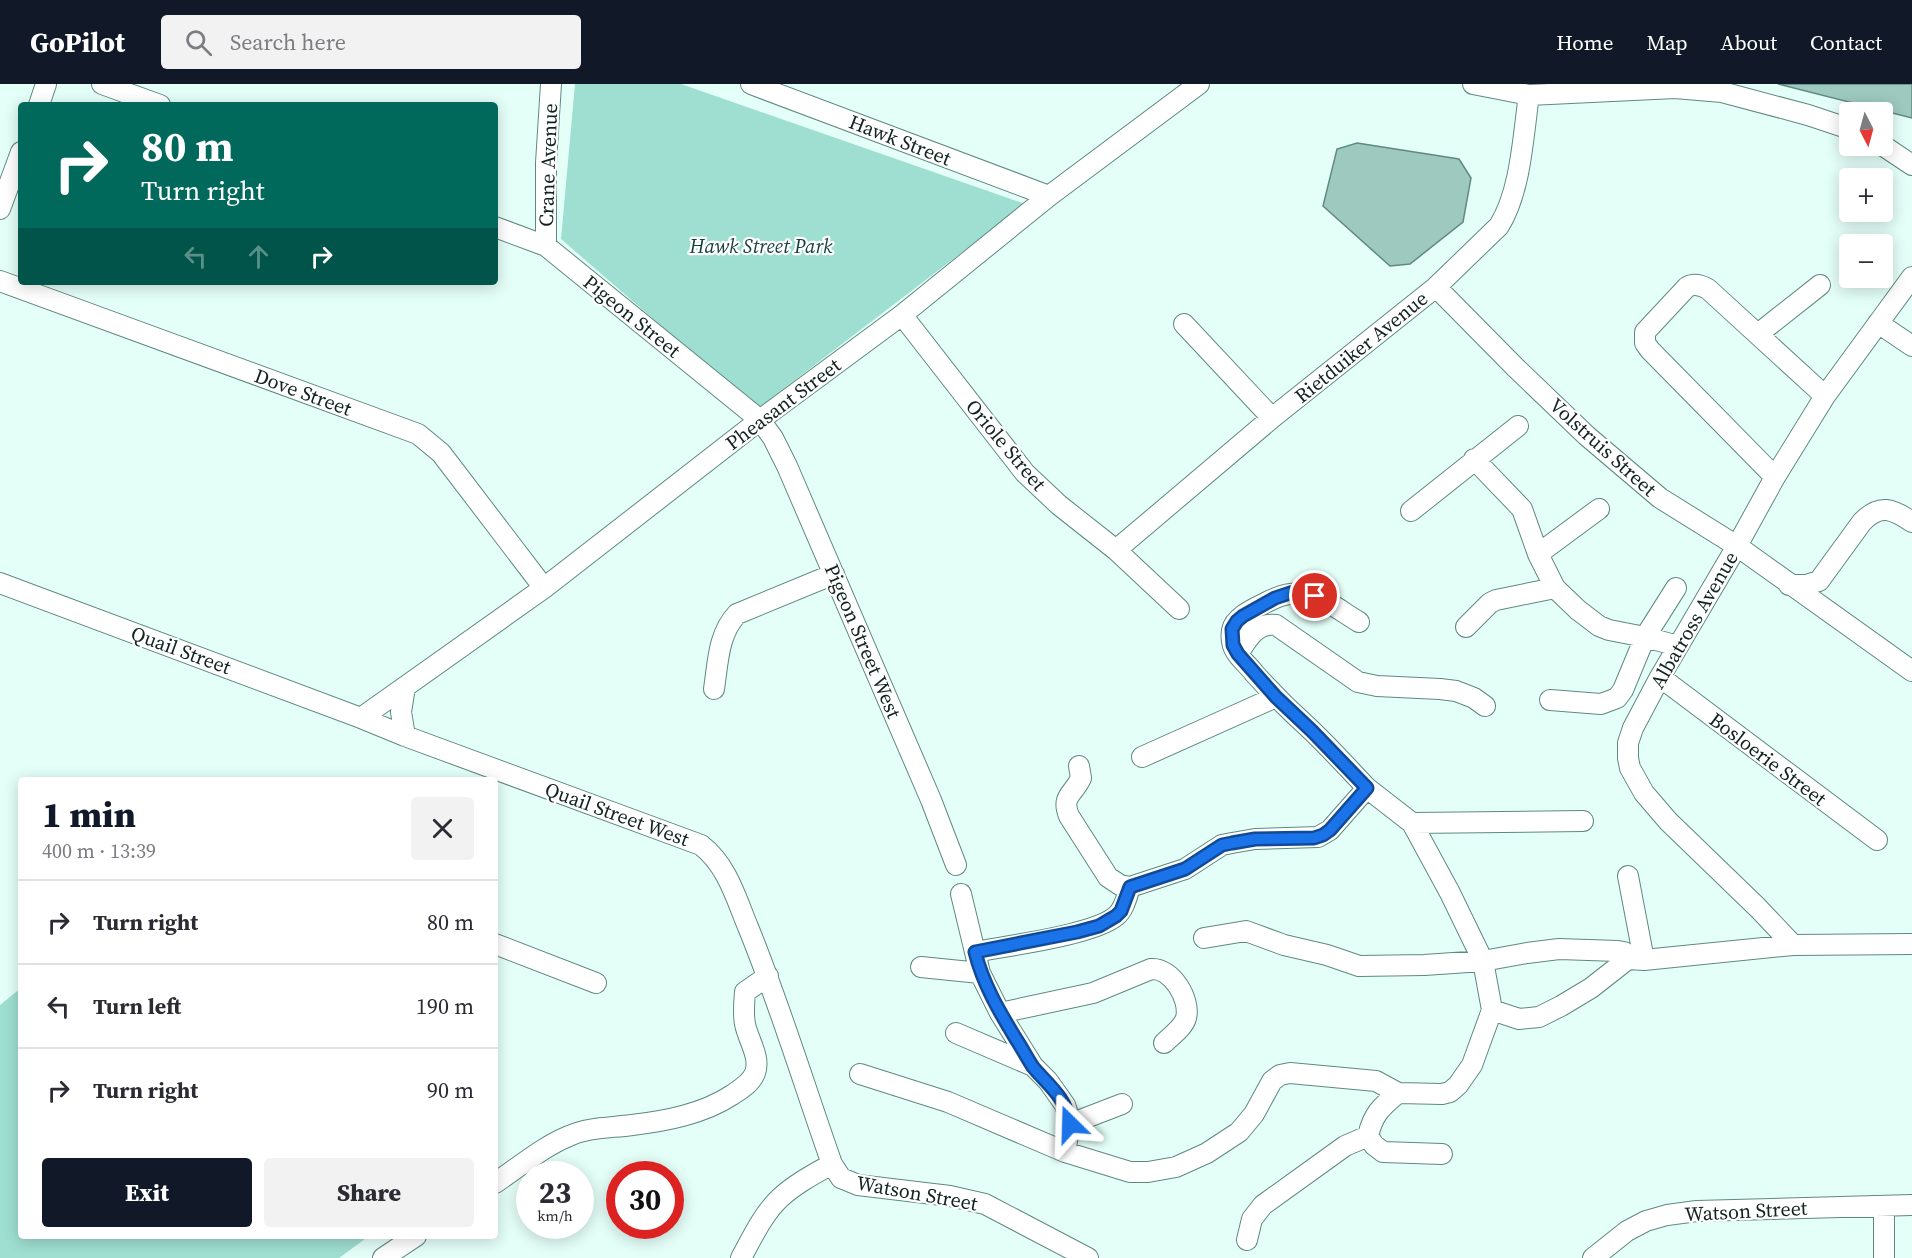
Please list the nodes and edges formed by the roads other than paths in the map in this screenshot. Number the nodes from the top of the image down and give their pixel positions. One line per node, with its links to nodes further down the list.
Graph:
1 (46, 84): 8 (street)
2 (102, 84): 9 (street)
3 (551, 84): 17 (street, Crane Avenue)
4 (751, 84): 14 (street, Hawk Street)
5 (1199, 84): 14 (street, Pheasant Street)
6 (1473, 84): 7 (street)
7 (1529, 95): 10 (street); 21 (street, Rietduiker Avenue)
8 (40, 102)
9 (152, 102)
10 (1839, 125)
11 (1893, 152): 13 (street)
12 (18, 160): 15 (street)
13 (1912, 165)
14 (1049, 196): 22 (street, Pheasant Street)
15 (0, 209)
16 (498, 228): 17 (street, Pigeon Street)
17 (546, 246): 29 (street, Pigeon Street)
18 (1912, 277): 23 (street, Albatross Avenue)
19 (0, 281): 42 (street, Dove Street)
20 (1820, 285): 25 (street)
21 (1436, 287): 28 (street, Rietduiker Avenue); 36 (street, Volstruis Street)
22 (902, 315): 29 (street, Pheasant Street); 37 (street, Oriole Street)
23 (1878, 323): 26 (street); 27 (street, Albatross Avenue)
24 (1184, 324): 28 (street)
25 (1758, 334): 27 (street); 32 (street)
26 (1912, 346)
27 (1825, 396): 32 (street, Albatross Avenue)
28 (1272, 418): 37 (street, Rietduiker Avenue)
29 (760, 420): 39 (street, Pigeon Street West); 42 (street, Pheasant Street)
30 (1518, 426): 31 (street)
31 (1474, 459): 34 (street); 38 (street)
32 (1775, 477): 36 (street, Albatross Avenue)
33 (1599, 509): 38 (street)
34 (1411, 511)
35 (1912, 522): 41 (street)
36 (1737, 546): 41 (street, Volstruis Street); 49 (street, Albatross Avenue)
37 (1116, 550): 45 (street, Oriole Street)
38 (1538, 554): 43 (street)
39 (834, 573): 54 (street); 67 (street, Pigeon Street West)
40 (0, 583): 58 (street, Quail Street)
41 (1789, 585): 51 (street, Volstruis Street)
42 (544, 588): 53 (street, Pheasant Street)
43 (1555, 588): 47 (street); 48 (street)
44 (1676, 588): 48 (street)
45 (1179, 609)
46 (1359, 622): 50 (street)
47 (1466, 627)
48 (1645, 637): 49 (street); 56 (street)
49 (1678, 646): 52 (street, Albatross Avenue)
50 (1238, 654): 55 (street); 57 (street)
51 (1912, 671)
52 (1660, 677): 66 (street, Bosloerie Street); 74 (street, Albatross Avenue)
53 (405, 687): 58 (street, Pheasant Street); 59 (street)
54 (714, 689)
55 (1276, 697): 60 (street); 63 (street)
56 (1550, 700)
57 (1485, 706)
58 (361, 718): 59 (street, Quail Street West)
59 (405, 736): 62 (street, Quail Street West)
60 (1142, 757)
61 (1078, 766): 69 (street)
62 (494, 775): 80 (street, Quail Street West)
63 (1367, 788): 65 (street); 69 (street)
64 (1583, 820): 65 (street)
65 (1413, 823): 77 (street)
66 (1877, 840)
67 (956, 866)
68 (1628, 876): 76 (street)
69 (1130, 887): 75 (street)
70 (961, 894): 75 (street)
71 (1204, 938): 77 (street)
72 (1912, 944): 74 (street)
73 (498, 945): 81 (street)
74 (1793, 945): 76 (street)
75 (975, 952): 79 (street)
76 (1636, 960): 77 (street); 82 (street)
77 (1483, 962): 82 (street)
78 (921, 967): 79 (street)
79 (980, 973): 83 (street)
80 (768, 976): 94 (street, Quail Street West); 95 (street)
81 (597, 983)
82 (1492, 1010): 88 (street)
83 (1000, 1013): 85 (street); 86 (street)
84 (956, 1033): 86 (street)
85 (1164, 1044)
86 (1033, 1066): 90 (street)
87 (860, 1074): 92 (street)
88 (1398, 1093): 91 (street); 92 (street)
89 (1122, 1104): 90 (street)
90 (1070, 1124): 92 (street)
91 (1368, 1136): 93 (street); 99 (street)
92 (1065, 1152)
93 (1442, 1154)
94 (836, 1171): 101 (street); 102 (street, Watson Street)
95 (498, 1181)
96 (1912, 1205): 97 (street, Watson Street)
97 (1884, 1206): 103 (street, Watson Street); 104 (street)
98 (412, 1239): 100 (street)
99 (1247, 1240)
100 (383, 1258)
101 (741, 1258)
102 (1088, 1258)
103 (1593, 1258)
104 (1884, 1258)

